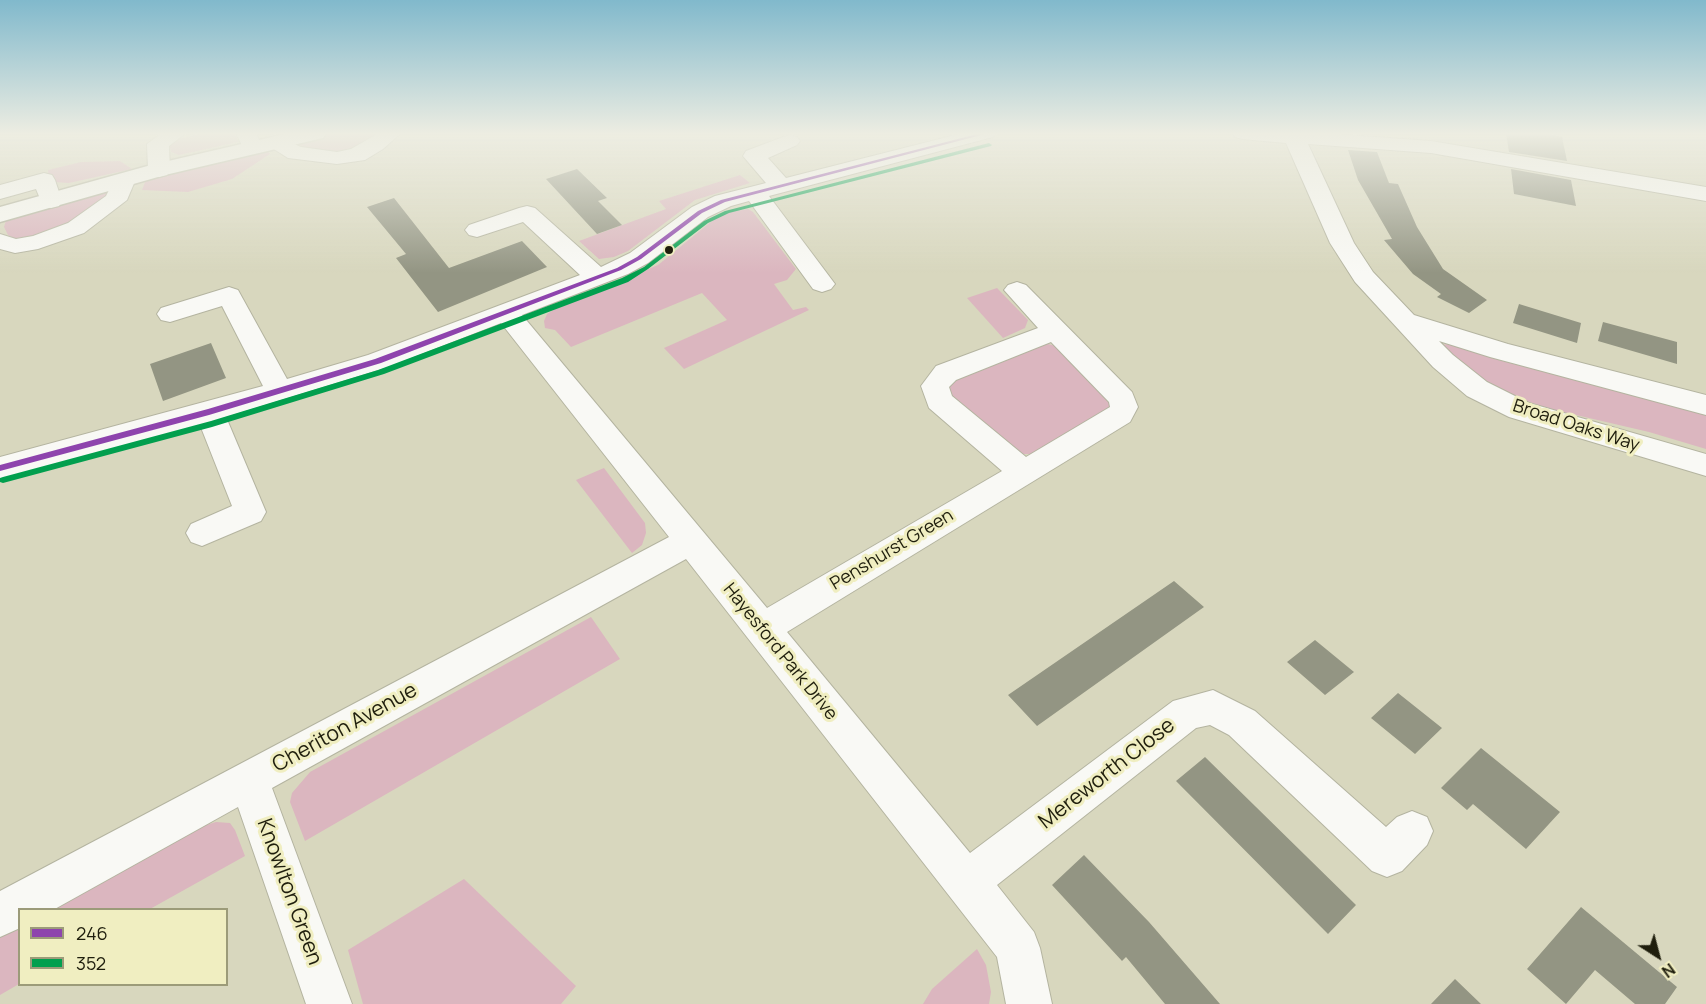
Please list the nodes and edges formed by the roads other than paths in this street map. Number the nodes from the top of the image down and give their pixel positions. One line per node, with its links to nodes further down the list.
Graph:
1 (128, 180): 6 (street)
2 (774, 180): 7 (street)
3 (800, 180): 7 (street)
4 (1314, 180): 20 (street, Broad Oaks Way)
5 (1634, 180): 10 (street)
6 (124, 181): 11 (street); 14 (street)
7 (780, 185): 9 (street)
8 (0, 192): 11 (street)
9 (754, 192): 15 (street); 16 (street)
10 (1706, 194)
11 (51, 201): 12 (street)
12 (0, 215)
13 (477, 230): 15 (street)
14 (0, 241)
15 (597, 277): 18 (street)
16 (822, 284)
17 (1017, 290): 21 (street, Penshurst Green)
18 (506, 312): 22 (street); 29 (street, Hayesford Park Drive)
19 (170, 314): 22 (street)
20 (1402, 320): 23 (street); 25 (street, Broad Oaks Way)
21 (1056, 331): 27 (street, Penshurst Green); 27 (street)
22 (279, 390): 24 (street)
23 (1706, 405)
24 (209, 412): 26 (street); 28 (street)
25 (1706, 465)
26 (0, 468)
27 (1023, 471): 30 (street, Penshurst Green)
28 (202, 533)
29 (690, 541): 30 (street, Hayesford Park Drive); 31 (street, Cheriton Avenue)
30 (762, 629): 33 (street, Hayesford Park Drive)
31 (249, 780): 34 (street, Cheriton Avenue); 35 (street, Knowlton Green)
32 (1412, 831): 33 (street, Mereworth Close)
33 (967, 882): 36 (street, Hayesford Park Drive)
34 (0, 915)
35 (329, 1004)
36 (1029, 1004)

